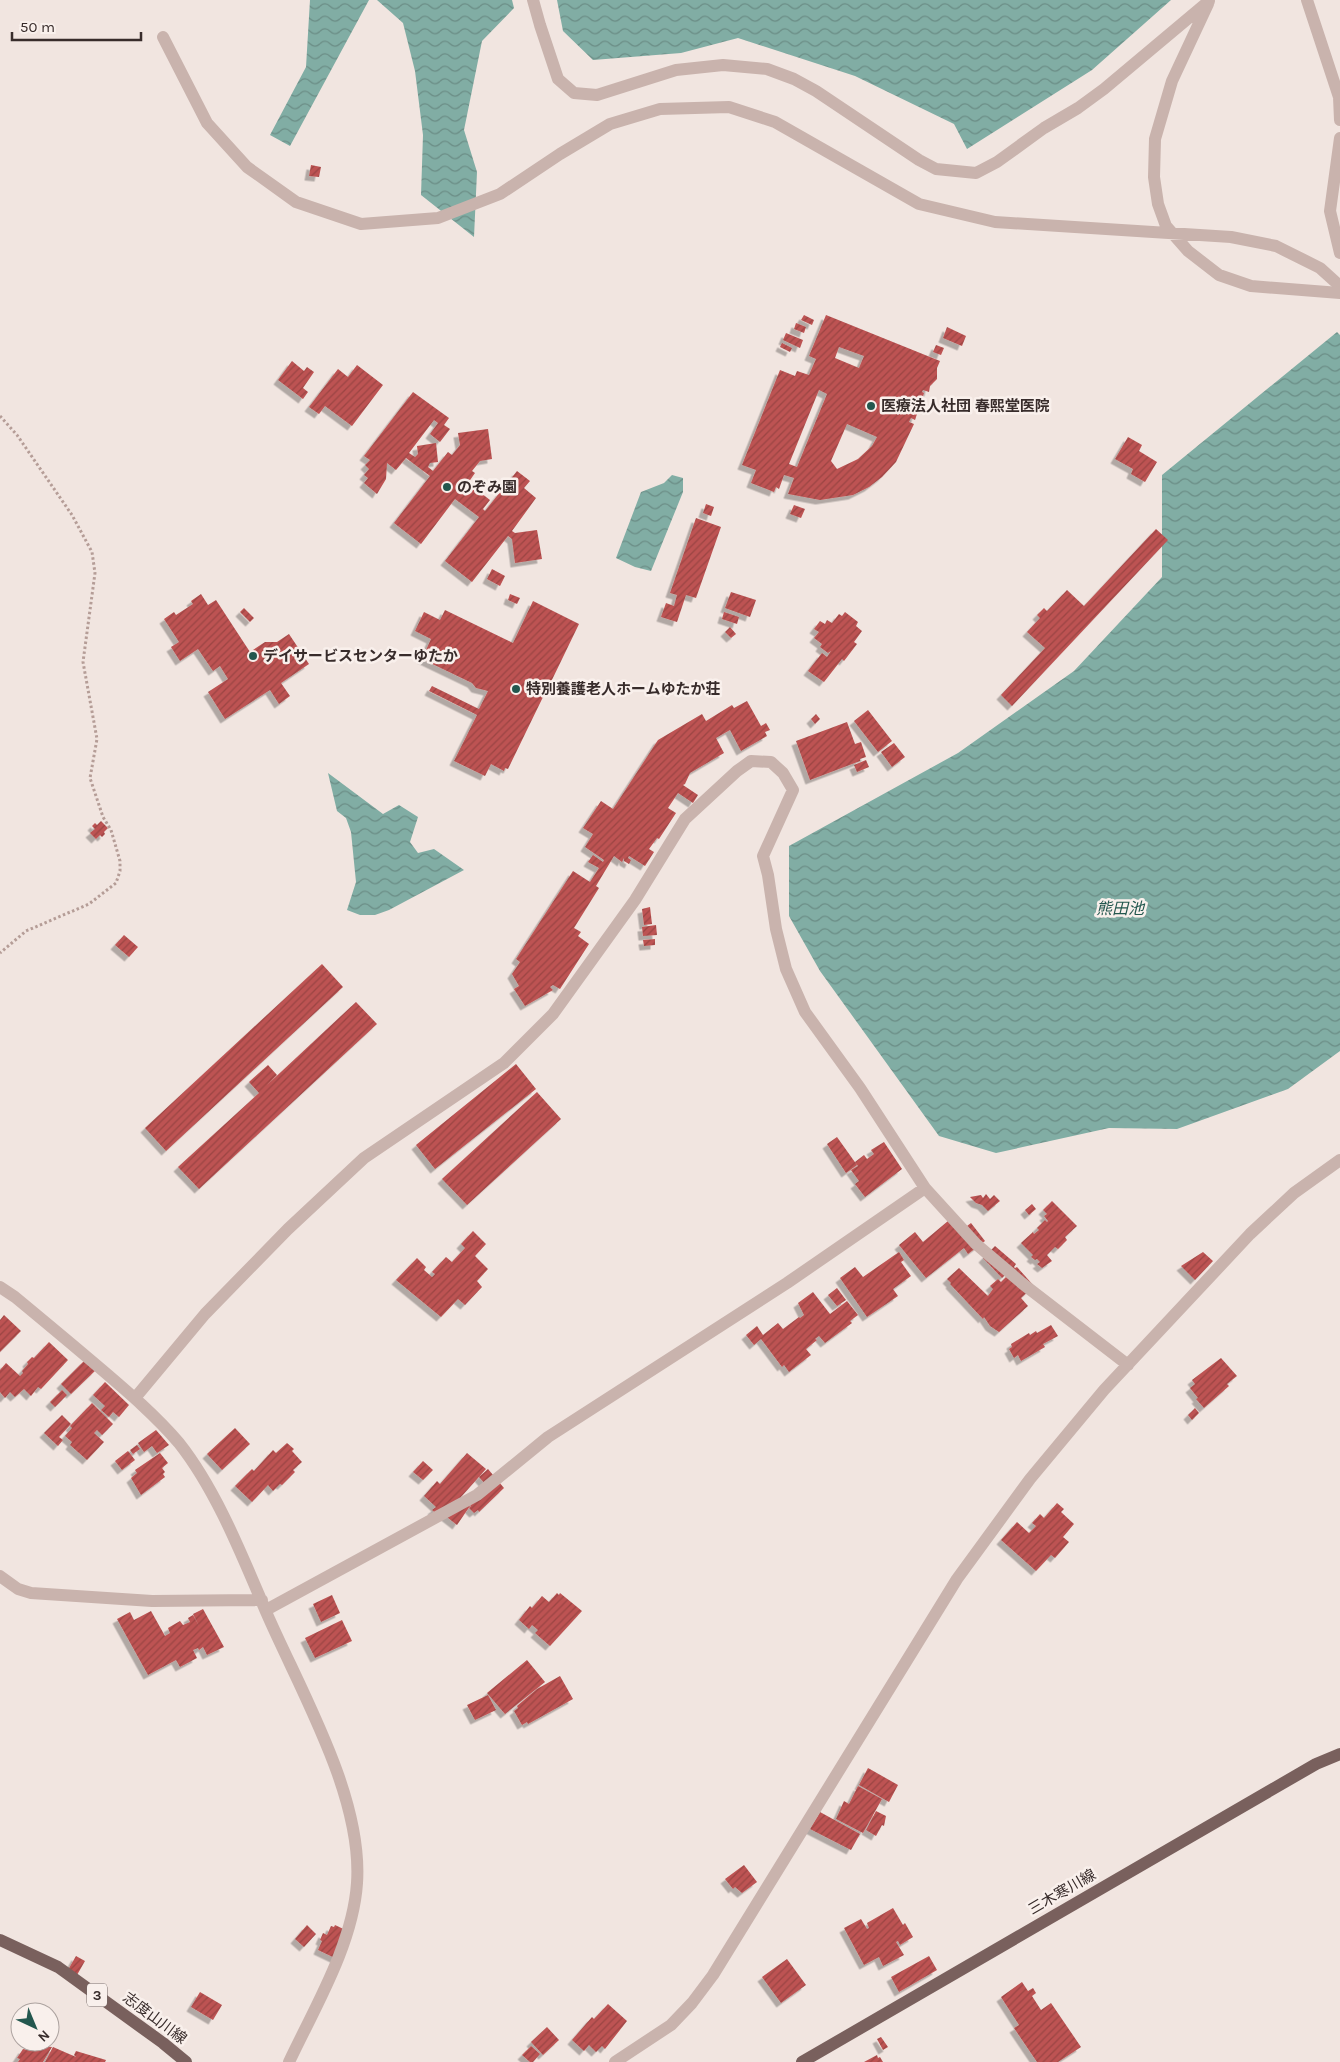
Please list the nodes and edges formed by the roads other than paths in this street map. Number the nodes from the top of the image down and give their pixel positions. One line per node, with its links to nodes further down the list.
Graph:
1 (534, 0): 3 (street)
2 (1307, 0): 5 (street)
3 (1209, 1): 7 (street)
4 (163, 37): 7 (street)
5 (1340, 120)
6 (1340, 138): 8 (street)
7 (1171, 233): 9 (street); 10 (street)
8 (1340, 253)
9 (1340, 286)
10 (1340, 293)
11 (1338, 1166): 14 (street)
12 (924, 1188): 14 (street); 15 (street); 17 (street)
13 (0, 1287): 15 (street)
14 (1128, 1365): 22 (street)
15 (135, 1398): 17 (street)
16 (0, 1576): 17 (street)
17 (264, 1605): 21 (street)
18 (1340, 1754): 23 (main road, 三木寒川線)
19 (0, 1940): 20 (main road, 志度山川線 / 3)
20 (186, 2062)
21 (290, 2062)
22 (615, 2062)
23 (802, 2062)

